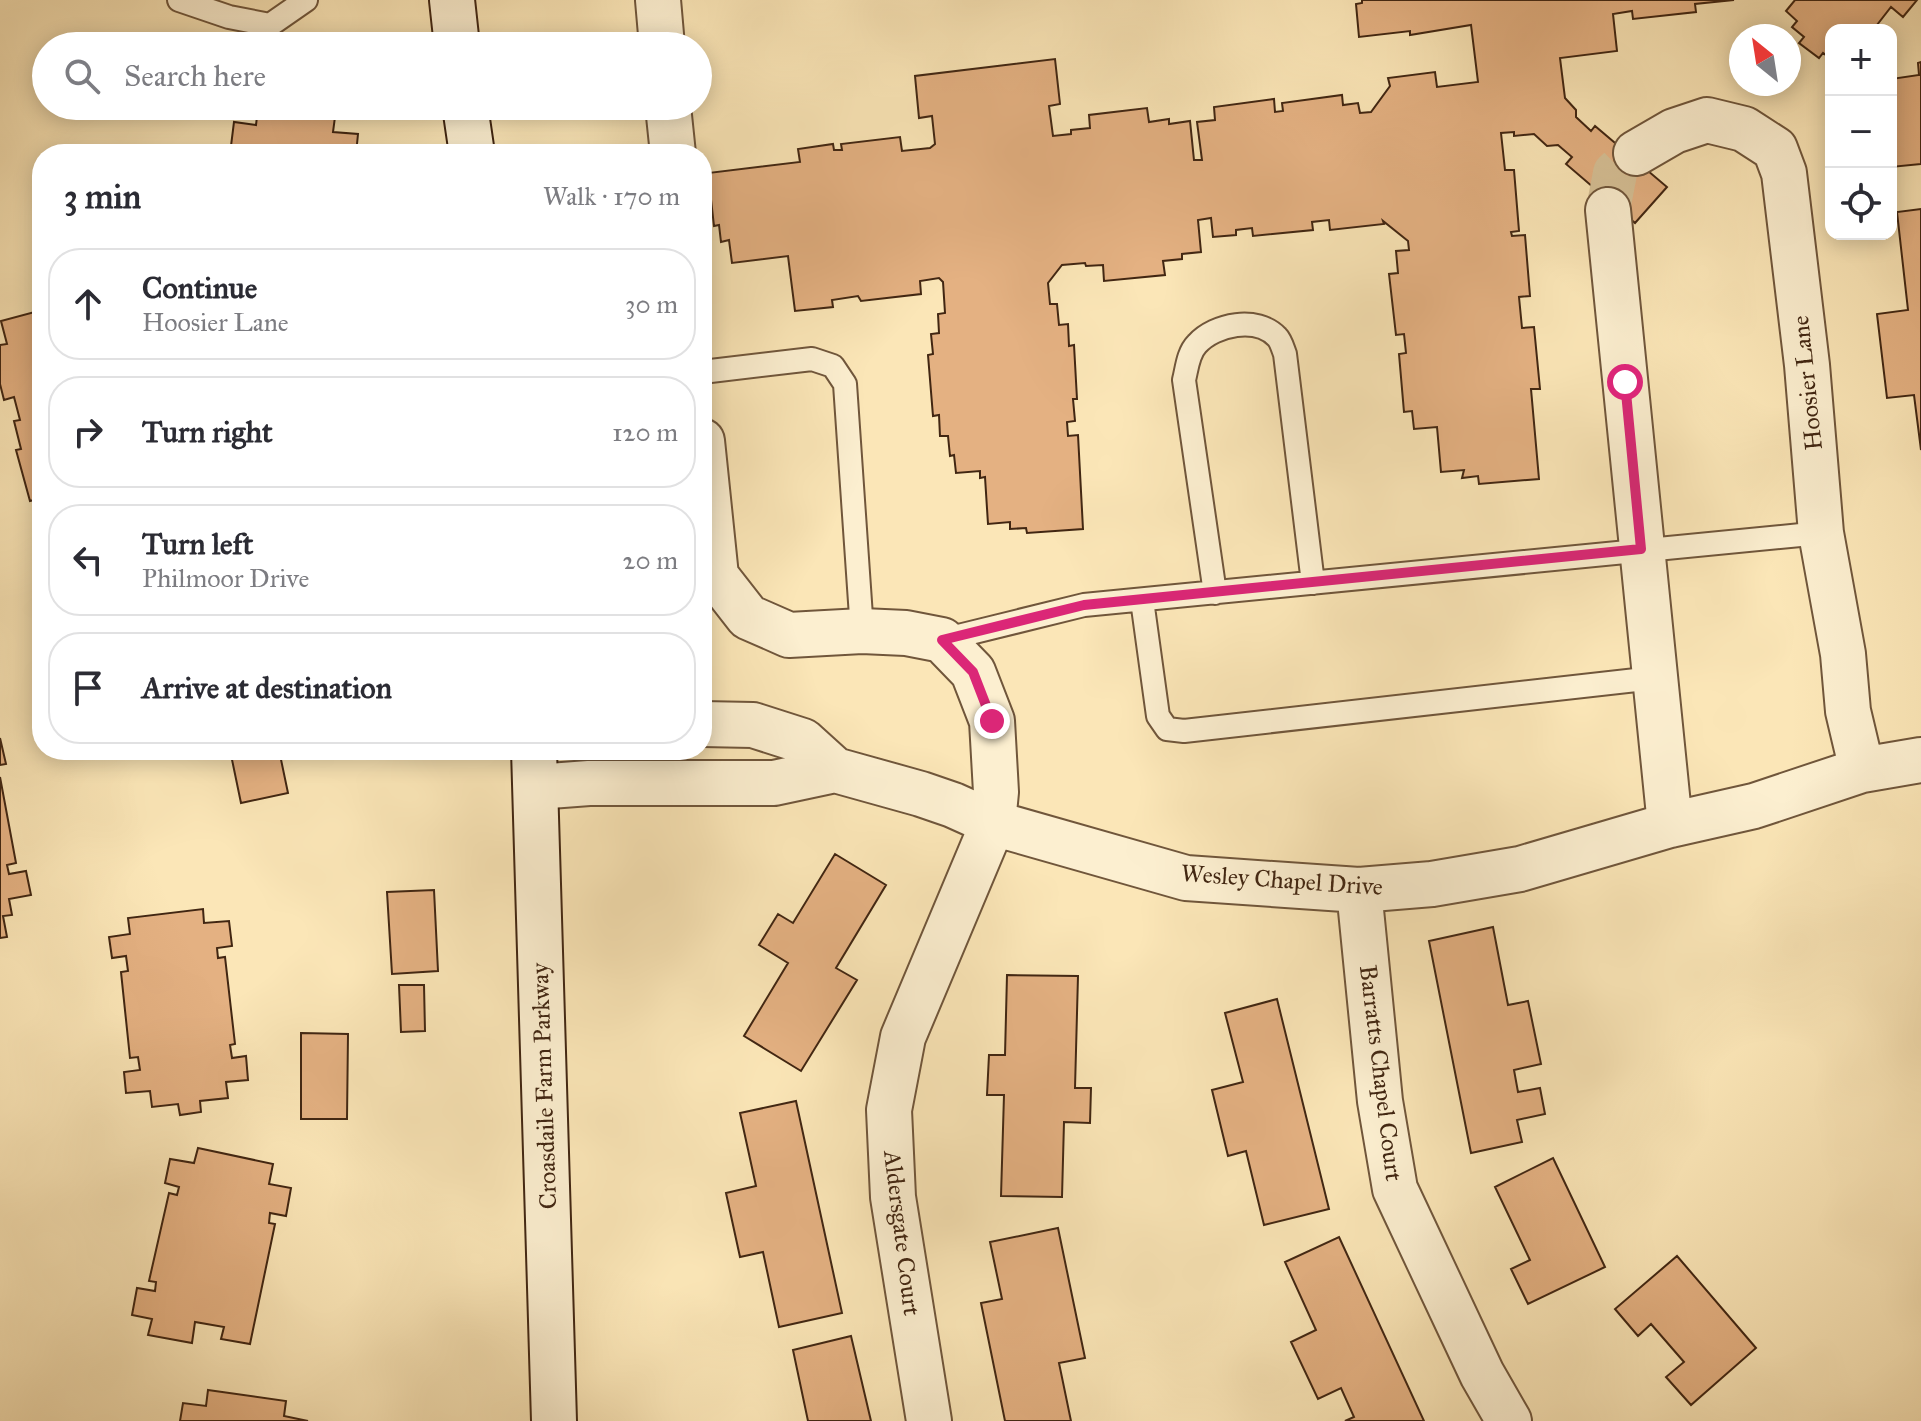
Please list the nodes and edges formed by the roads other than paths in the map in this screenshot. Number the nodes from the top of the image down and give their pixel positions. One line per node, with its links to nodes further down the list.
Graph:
1 (179, 0): 2 (lane)
2 (306, 0)
3 (452, 0): 5 (street)
4 (658, 0): 6 (street)
5 (455, 32)
6 (661, 32)
7 (467, 120): 9 (street)
8 (669, 120): 10 (street)
9 (471, 144)
10 (672, 144)
11 (1636, 153): 14 (street, Hoosier Lane)
12 (1608, 210): 16 (street)
13 (712, 371): 20 (lane)
14 (1821, 533): 16 (lane); 28 (street, Hoosier Lane)
15 (712, 537): 20 (street)
16 (1641, 549): 17 (lane); 22 (street)
17 (1313, 583): 18 (lane); 18 (lane)
18 (1215, 593): 19 (lane)
19 (1142, 600): 21 (lane); 22 (lane)
20 (862, 631): 21 (street)
21 (942, 640): 29 (street, Aldersgate Court)
22 (1654, 678): 30 (street)
23 (712, 724): 27 (street, Wesley Chapel Drive)
24 (1921, 760): 28 (street, Wesley Chapel Drive)
25 (697, 766): 26 (street, Wesley Chapel Drive); 27 (street, Wesley Chapel Drive)
26 (535, 769): 32 (street, Croasdaile Farm Parkway)
27 (835, 770): 29 (street, Wesley Chapel Drive)
28 (1862, 770): 30 (street, Wesley Chapel Drive)
29 (993, 823): 31 (street, Wesley Chapel Drive); 33 (street, Aldersgate Court)
30 (1670, 825): 31 (street, Wesley Chapel Drive)
31 (1359, 890): 34 (street, Barratts Chapel Court)
32 (554, 1421)
33 (929, 1421)
34 (1509, 1421)

